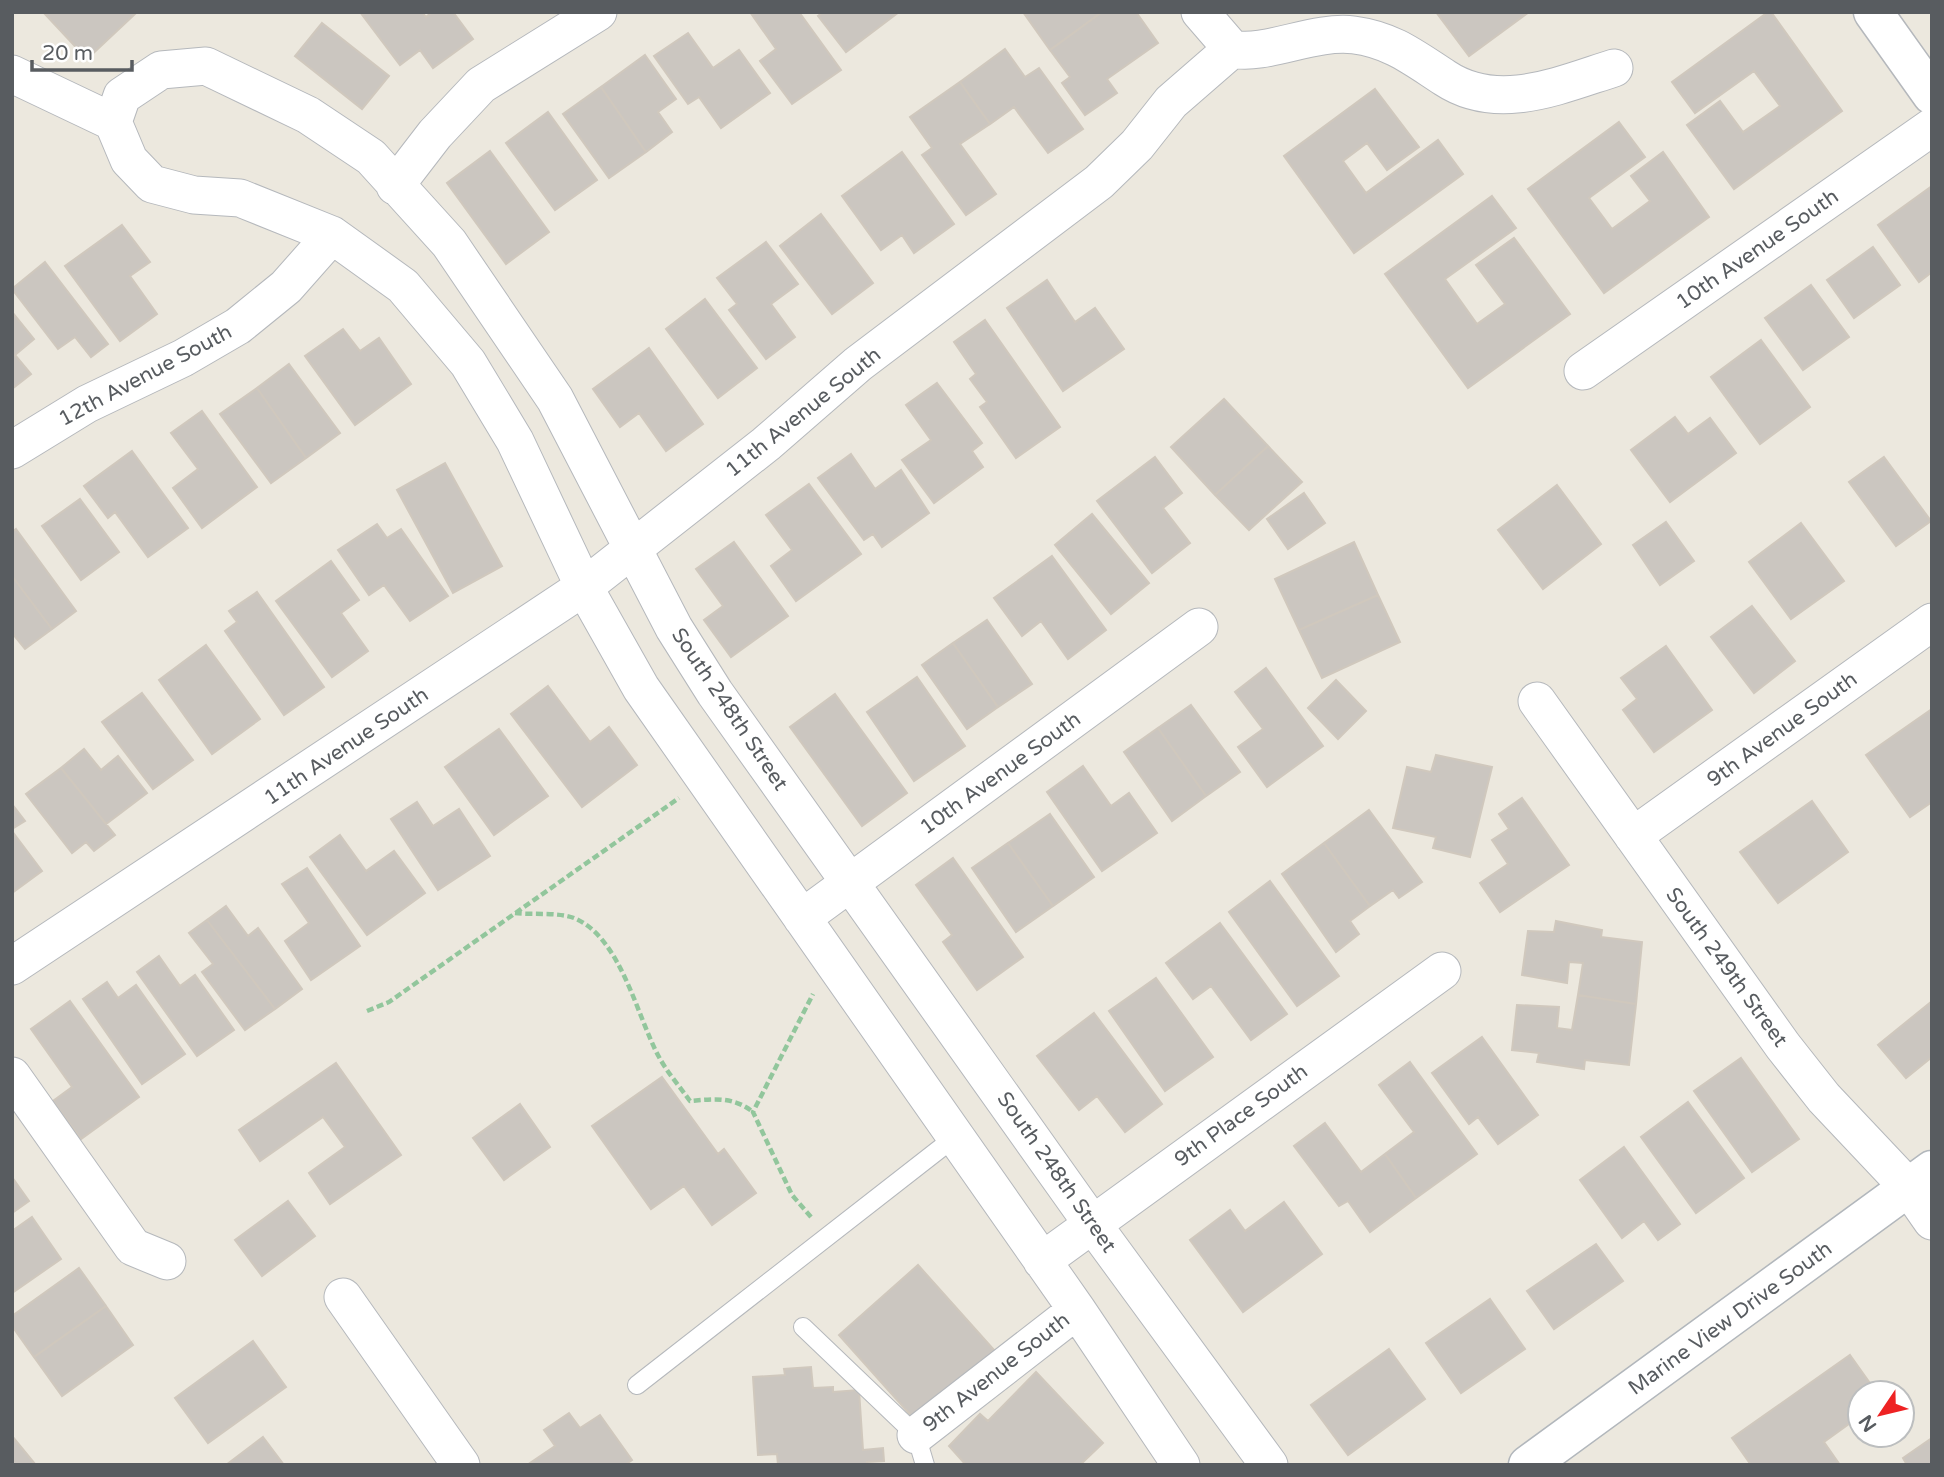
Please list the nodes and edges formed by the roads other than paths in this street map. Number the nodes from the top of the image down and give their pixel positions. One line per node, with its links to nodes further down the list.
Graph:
1 (598, 12): 10 (street)
2 (1200, 12): 4 (street)
3 (1873, 12): 7 (main road)
4 (1232, 49): 5 (street); 14 (street, 11th Avenue South)
5 (1614, 68)
6 (12, 74): 8 (street)
7 (1932, 95)
8 (113, 122): 10 (street, South 248th Street); 11 (street)
9 (1932, 127): 12 (street, 10th Avenue South)
10 (395, 186): 14 (street, South 248th Street)
11 (332, 235): 13 (street, 12th Avenue South); 15 (street)
12 (1583, 371)
13 (12, 450)
14 (633, 547): 15 (street, 11th Avenue South); 20 (street, South 248th Street)
15 (584, 587): 21 (street); 22 (street, 11th Avenue South)
16 (1932, 622): 19 (street, 9th Avenue South)
17 (1199, 628): 20 (street, 10th Avenue South)
18 (1537, 701): 19 (street, South 249th Street)
19 (1633, 836): 26 (street, South 249th Street)
20 (850, 882): 21 (street, 10th Avenue South); 28 (street, South 248th Street)
21 (802, 918): 25 (street)
22 (12, 967)
23 (1442, 971): 28 (street, 9th Place South)
24 (12, 1076): 29 (street)
25 (955, 1137): 30 (street); 34 (lane)
26 (1920, 1179): 27 (street, South 249th Street); 39 (main road, Marine View Drive South)
27 (1932, 1221)
28 (1091, 1222): 30 (street, 9th Place South); 38 (street, South 248th Street)
29 (167, 1261)
30 (1042, 1261): 32 (street)
31 (343, 1297): 36 (street)
32 (1077, 1310): 35 (street, 9th Avenue South); 37 (street)
33 (803, 1327): 35 (lane)
34 (637, 1385)
35 (921, 1450)
36 (461, 1465)
37 (1181, 1465)
38 (1269, 1465)
39 (1528, 1465)

